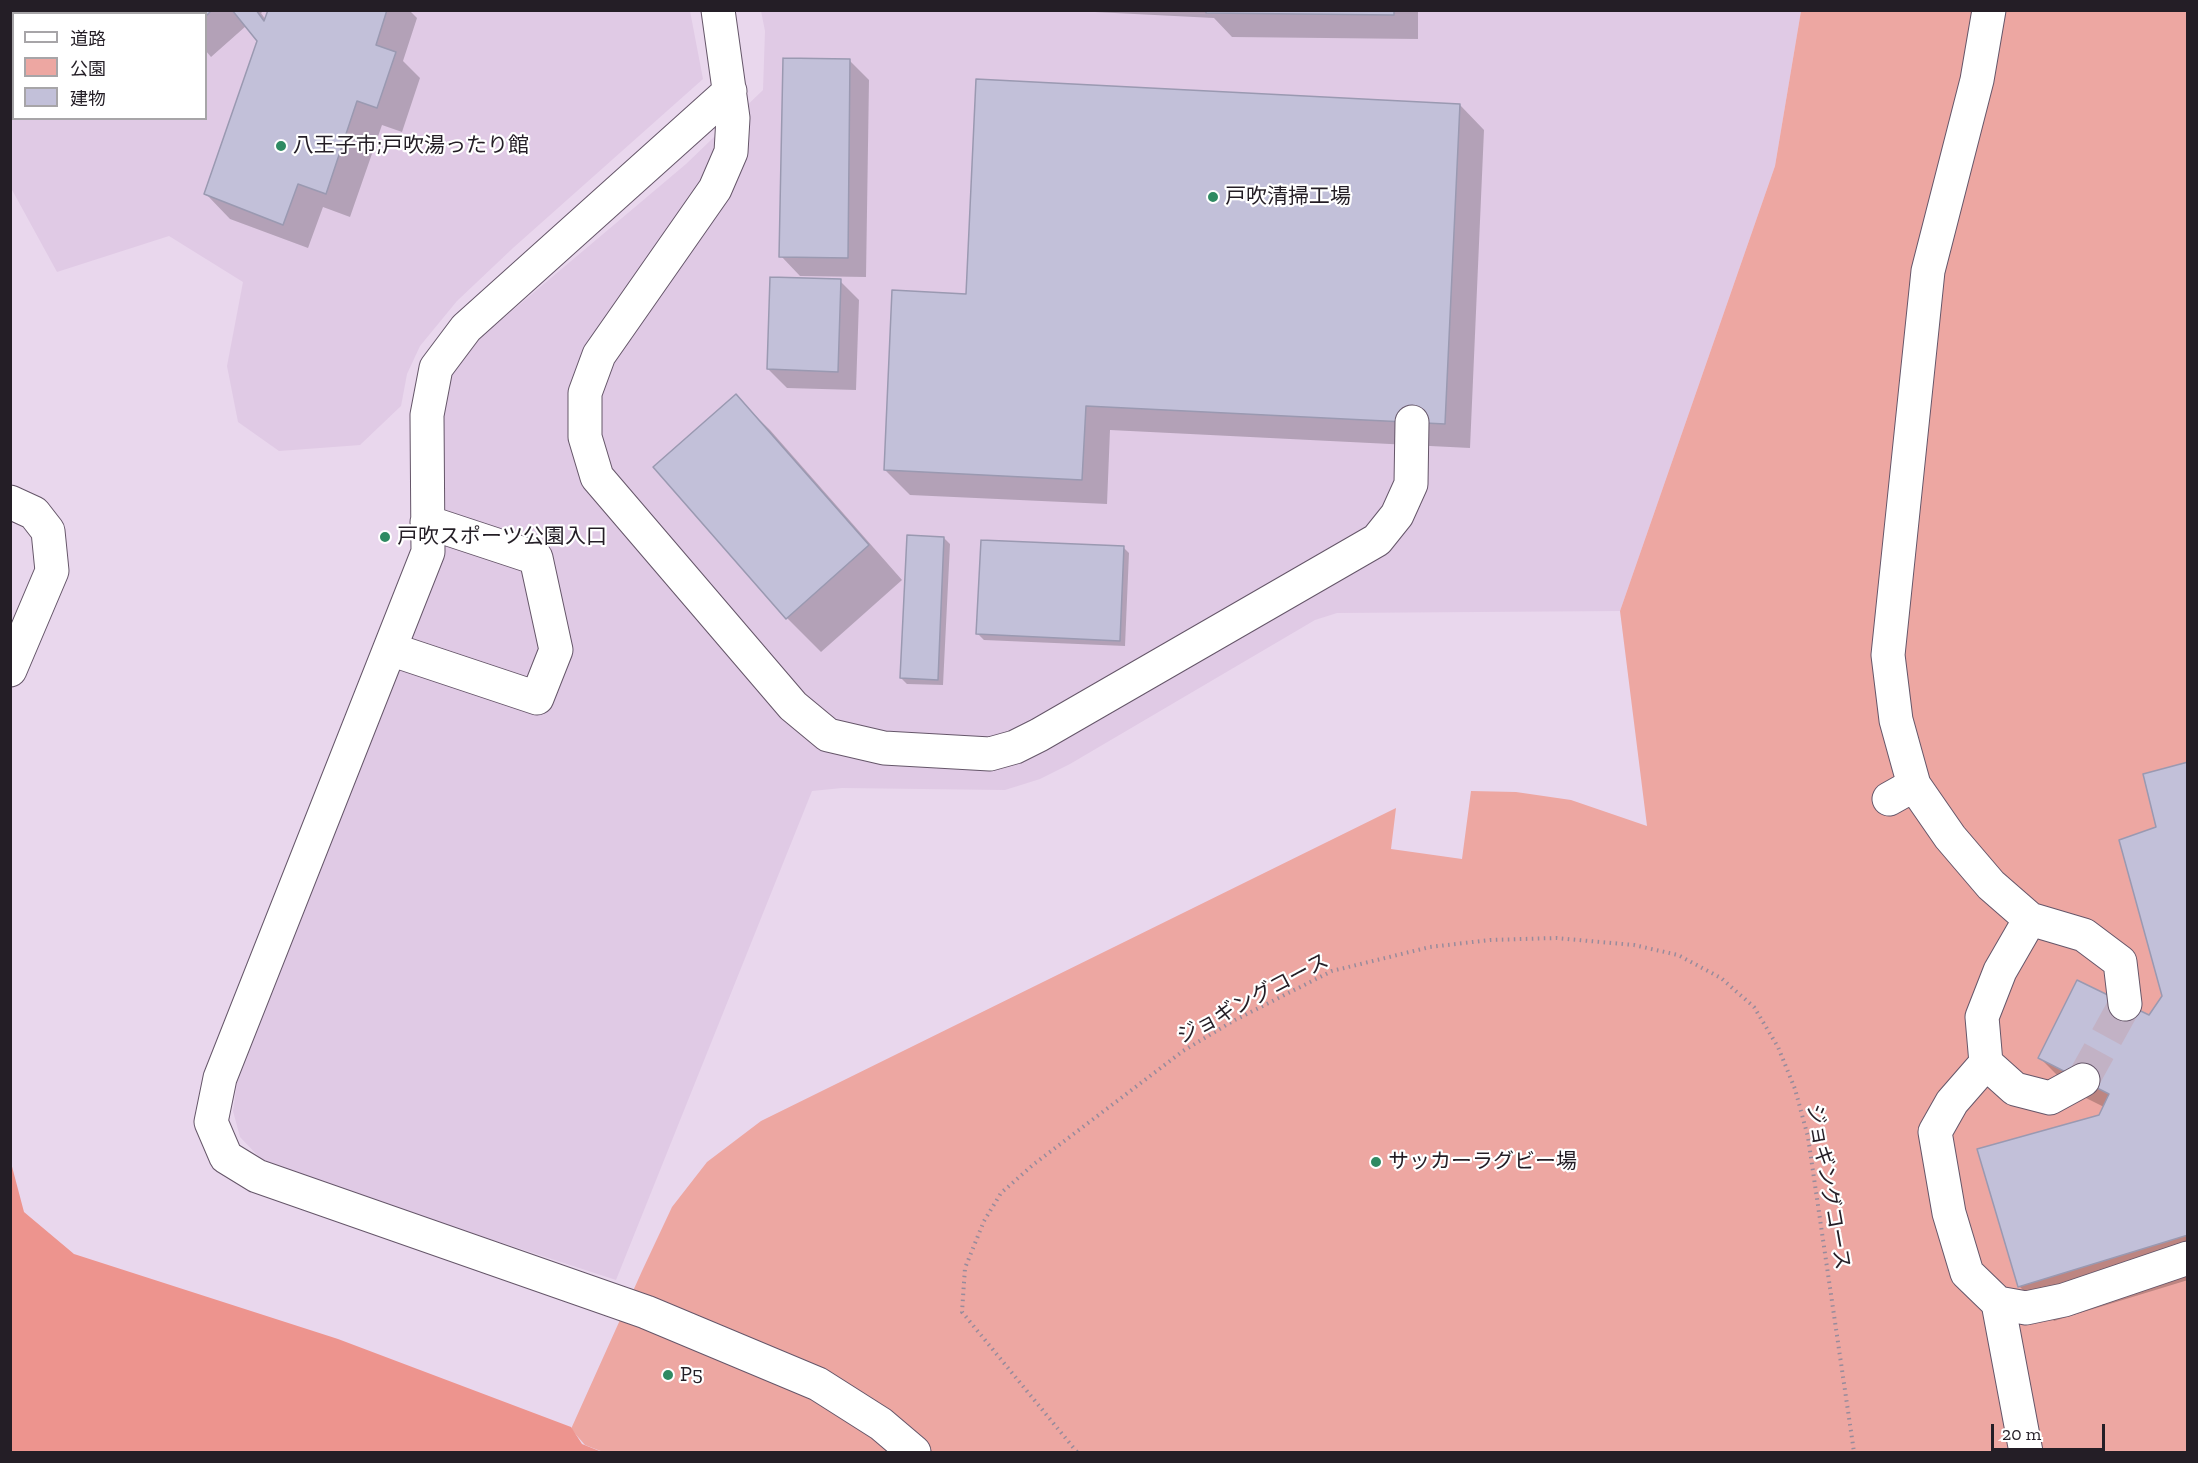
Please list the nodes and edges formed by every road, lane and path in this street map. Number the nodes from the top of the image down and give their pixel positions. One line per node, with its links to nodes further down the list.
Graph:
1 (718, 10): 3 (street)
2 (1989, 10): 9 (street)
3 (730, 91): 4 (street); 6 (street)
4 (1412, 422)
5 (10, 502): 8 (street)
6 (428, 522): 7 (street); 7 (street)
7 (390, 649): 15 (street)
8 (10, 670)
9 (2030, 919): 10 (street); 11 (street)
10 (2125, 1004)
11 (1986, 1063): 12 (street); 14 (street)
12 (2083, 1080)
13 (2187, 1258): 14 (street)
14 (1998, 1303): 18 (street)
15 (914, 1452)
16 (1077, 1452): 17 (path, ジョギングコース)
17 (1854, 1452)
18 (2025, 1452)

